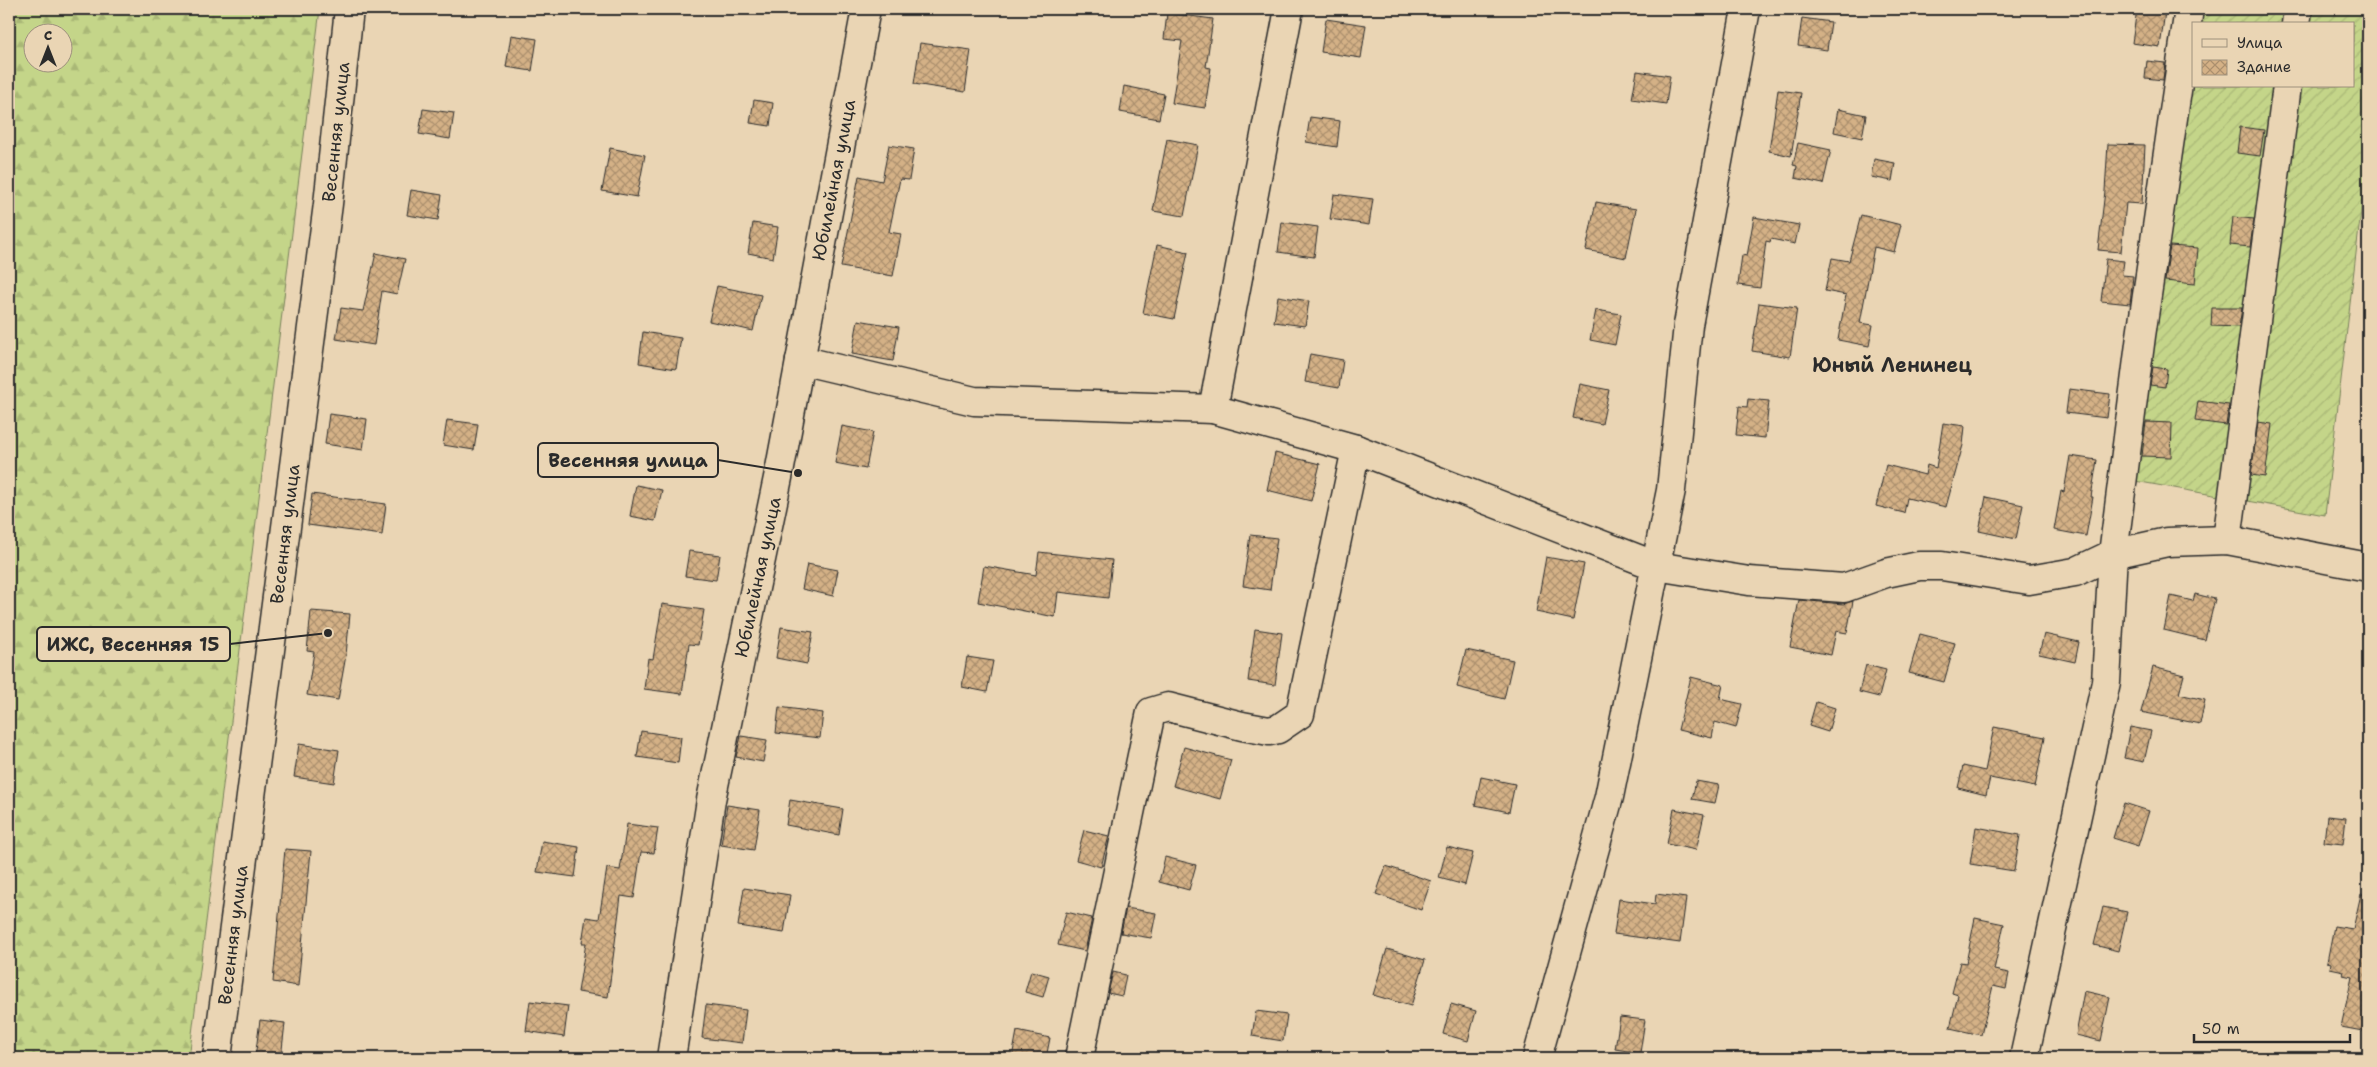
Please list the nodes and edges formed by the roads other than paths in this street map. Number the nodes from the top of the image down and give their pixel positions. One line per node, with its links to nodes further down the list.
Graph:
1 (349, 9): 16 (street, Весенняя улица)
2 (866, 9): 9 (street, Юбилейная улица)
3 (1289, 9): 10 (street)
4 (1746, 9): 14 (street)
5 (2189, 9): 13 (street)
6 (2298, 9): 7 (street)
7 (2296, 22)
8 (2287, 88): 12 (street)
9 (800, 360): 10 (street); 17 (street, Юбилейная улица)
10 (1213, 409): 11 (street)
11 (1356, 449): 14 (street); 18 (street)
12 (2227, 540): 13 (street); 15 (street)
13 (2113, 554): 14 (street); 20 (street)
14 (1656, 566): 19 (street)
15 (2368, 567)
16 (217, 1058)
17 (671, 1058)
18 (1079, 1058)
19 (1537, 1058)
20 (2024, 1058)

